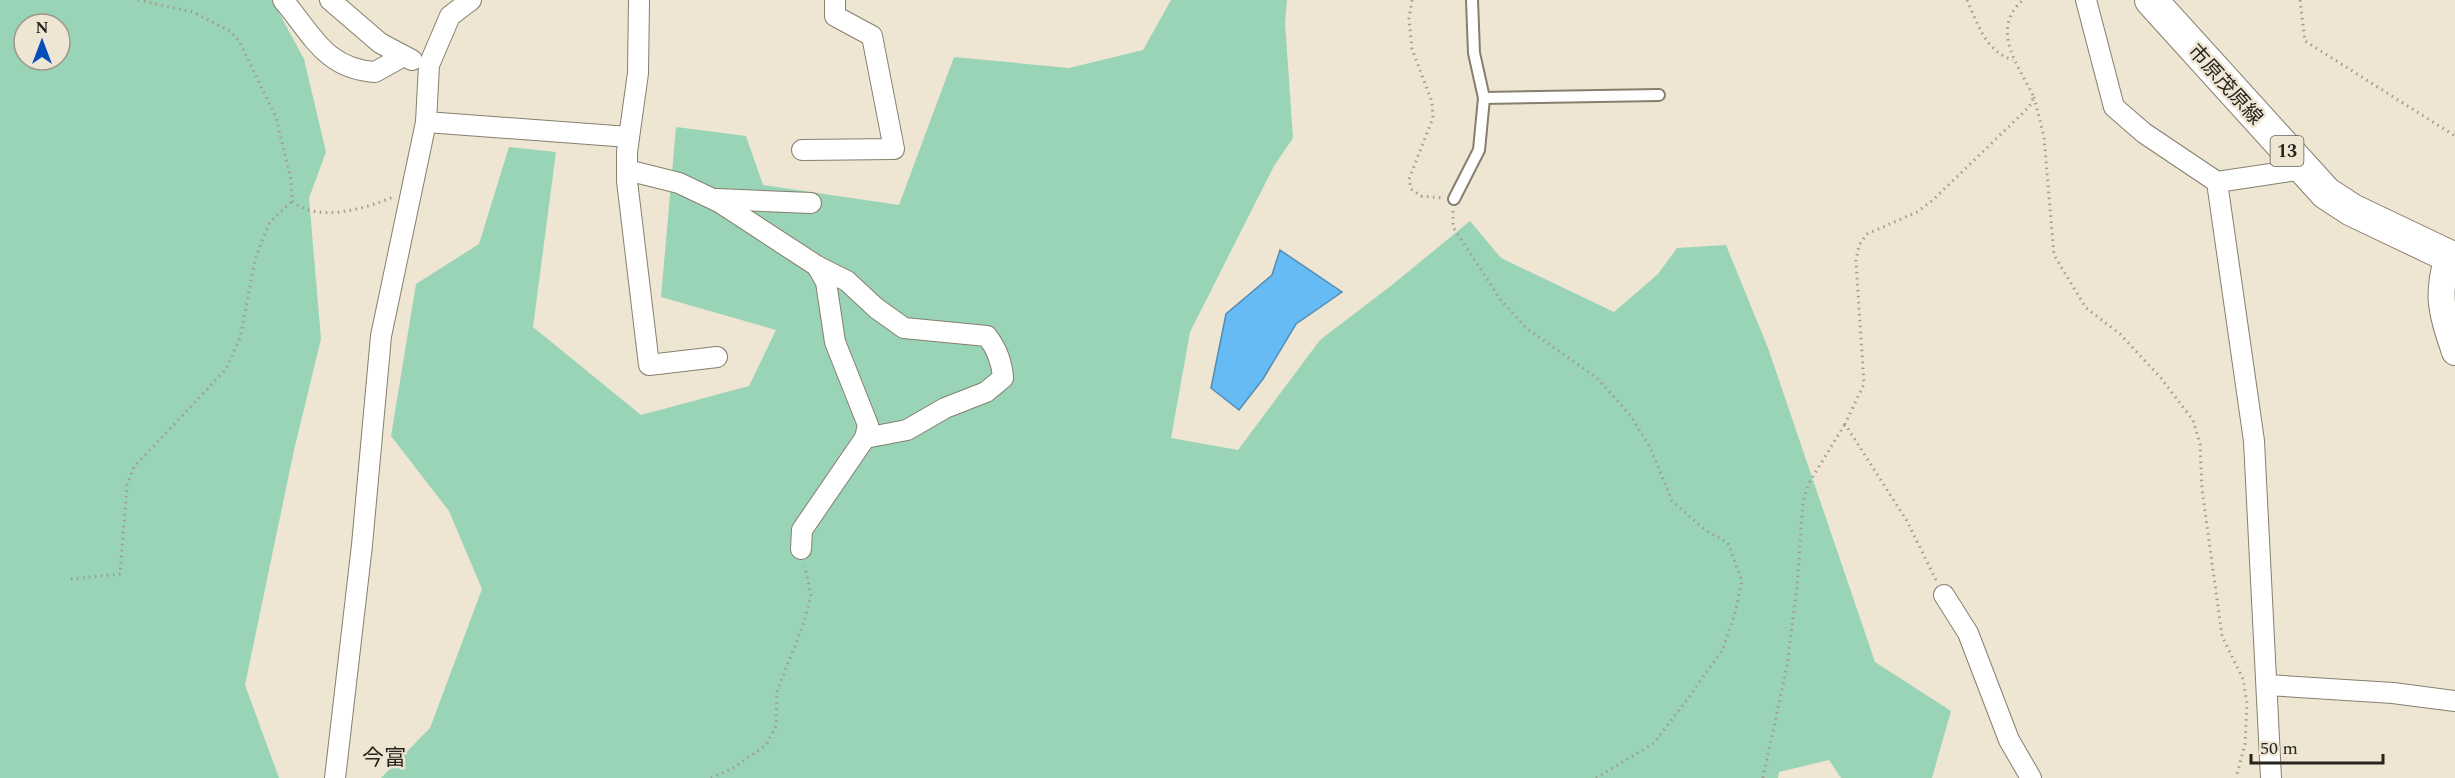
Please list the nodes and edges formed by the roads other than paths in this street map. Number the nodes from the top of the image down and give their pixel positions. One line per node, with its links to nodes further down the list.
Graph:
1 (283, 0): 9 (street)
2 (330, 0): 9 (street)
3 (471, 0): 10 (street)
4 (639, 0): 14 (street)
5 (835, 0): 15 (street)
6 (1472, 0): 12 (lane)
7 (2086, 0): 18 (street)
8 (2151, 0): 16 (main road, 市原茂原線 / 13)
9 (402, 57): 10 (street)
10 (429, 65): 13 (street)
11 (1659, 95): 12 (lane)
12 (1484, 98): 20 (lane)
13 (426, 122): 14 (street); 31 (street)
14 (629, 137): 17 (street)
15 (802, 150)
16 (2303, 169): 18 (street); 22 (main road, 市原茂原線 / 13)
17 (627, 170): 19 (street); 25 (street)
18 (2217, 182): 29 (street)
19 (713, 199): 21 (street); 23 (street)
20 (1454, 199)
21 (811, 203)
22 (2452, 258): 24 (street)
23 (817, 266): 26 (street); 26 (street)
24 (2455, 352)
25 (717, 357)
26 (865, 438): 27 (street)
27 (801, 549)
28 (1944, 595): 32 (street)
29 (2267, 686): 30 (street); 33 (street)
30 (2455, 701)
31 (335, 778)
32 (2031, 778)
33 (2271, 778)

